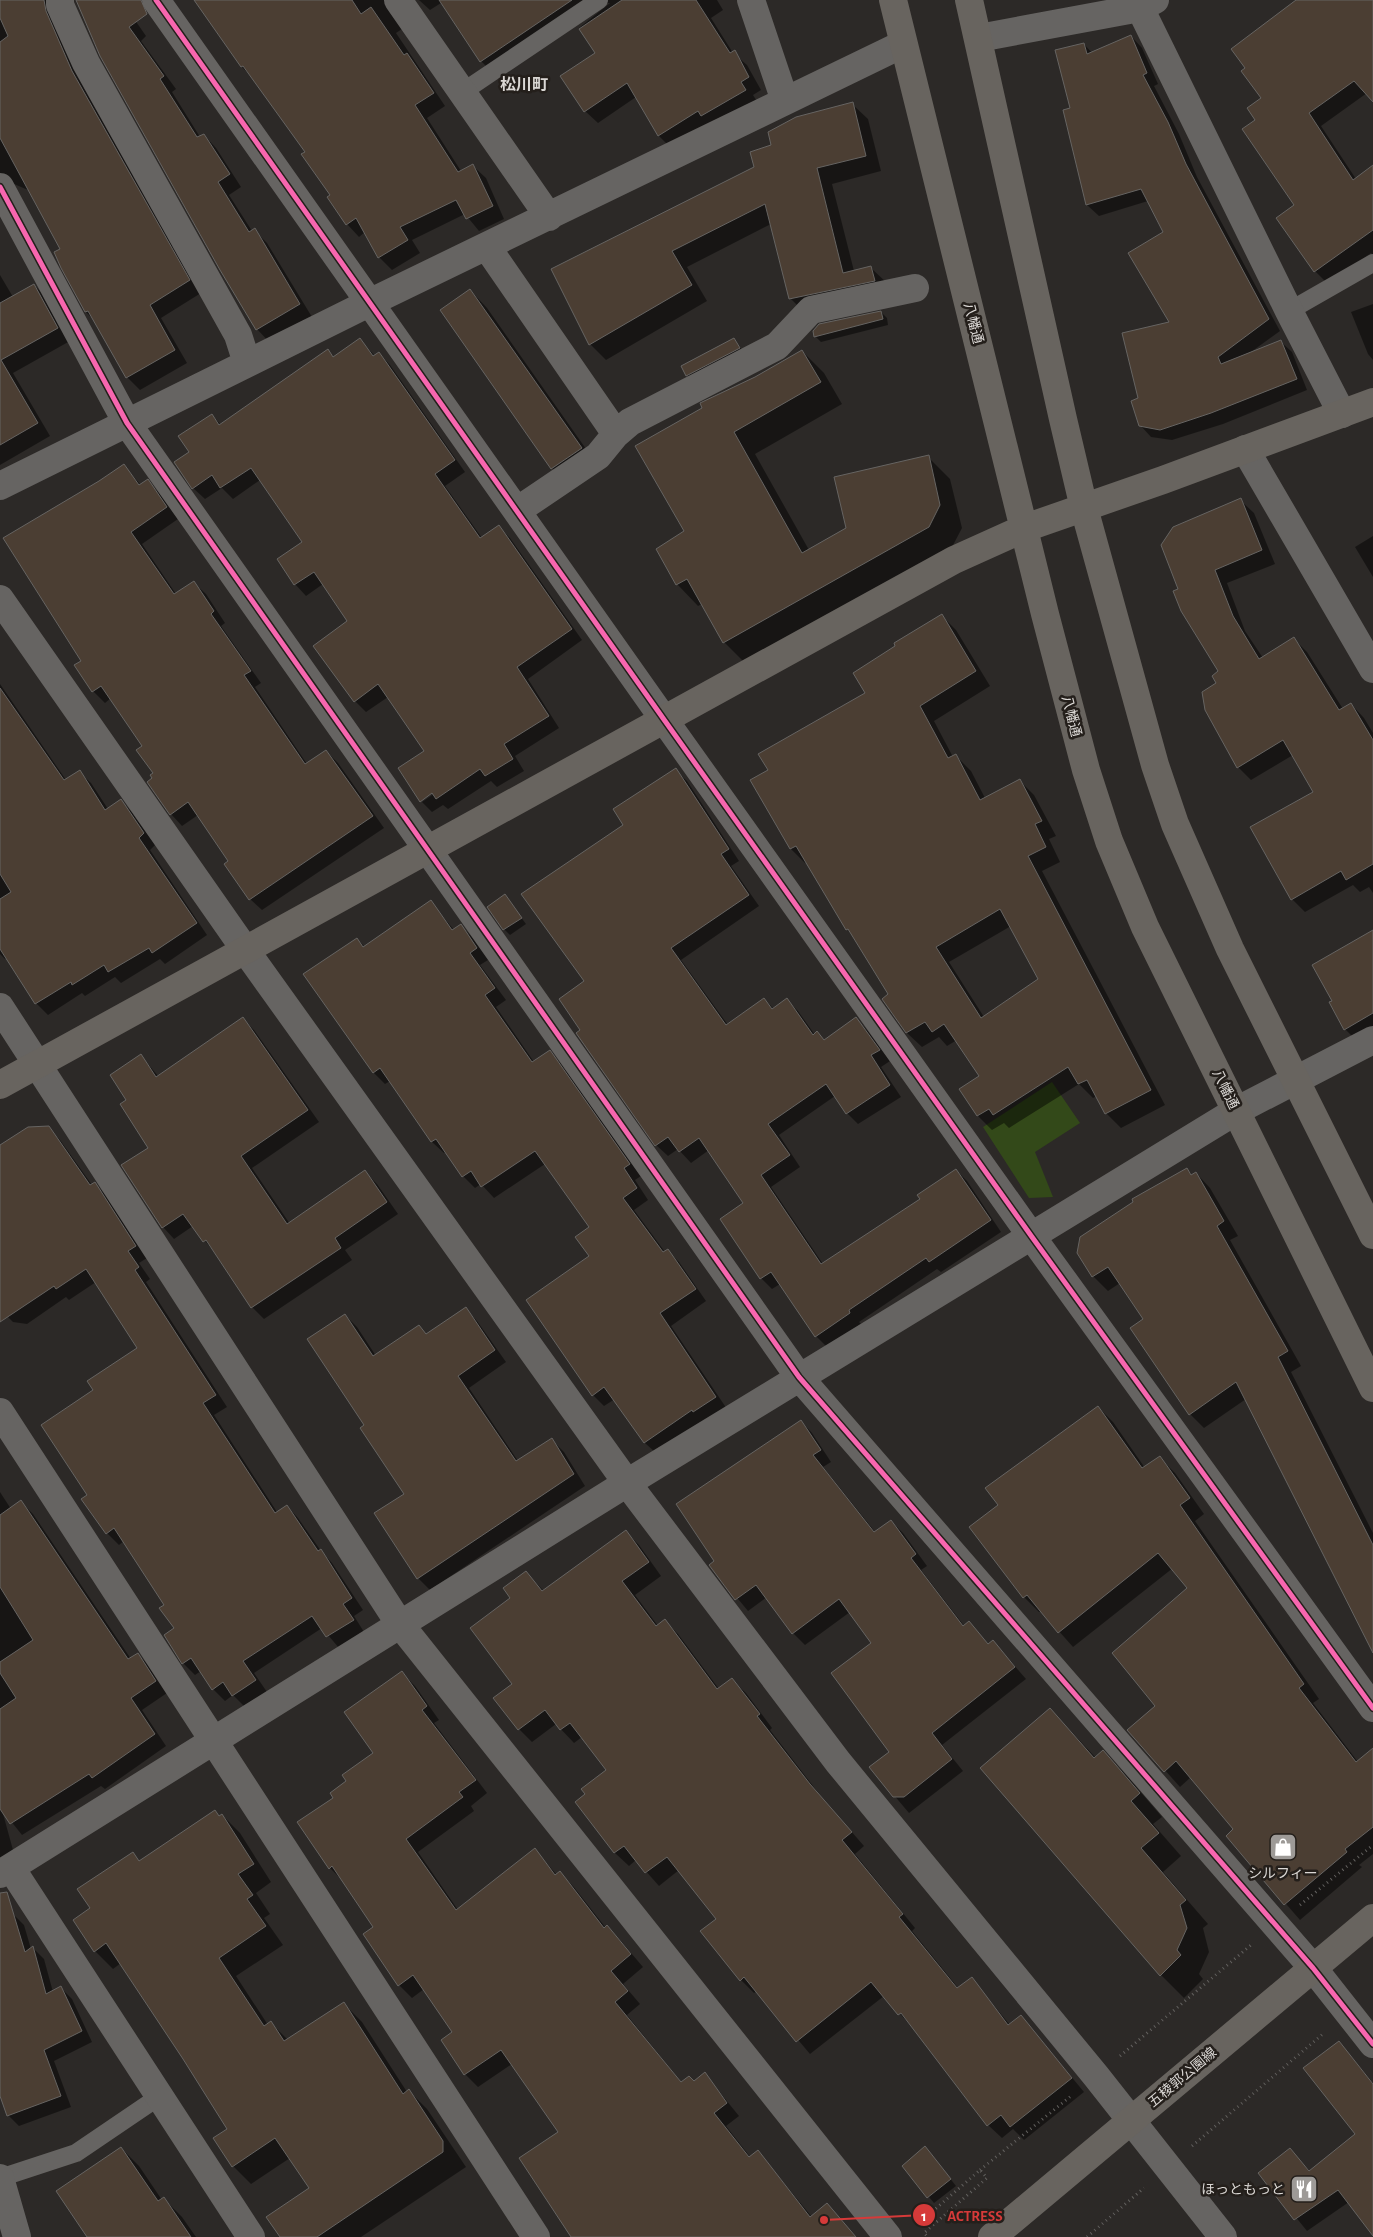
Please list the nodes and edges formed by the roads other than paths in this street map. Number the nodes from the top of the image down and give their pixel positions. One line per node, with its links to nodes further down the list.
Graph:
1 (60, 0): 20 (street)
2 (156, 0): 18 (street)
3 (398, 0): 11 (street)
4 (599, 0): 11 (lane)
5 (751, 0): 12 (street)
6 (893, 0): 10 (street, 八幡通)
7 (969, 0): 9 (street)
8 (1148, 4): 9 (street); 19 (street)
9 (979, 38): 27 (street)
10 (904, 44): 12 (street); 29 (street, 八幡通)
11 (461, 94): 14 (street)
12 (786, 101): 14 (street)
13 (0, 186): 23 (street)
14 (549, 217): 15 (street)
15 (487, 247): 18 (street); 24 (street)
16 (1373, 263): 19 (lane)
17 (915, 288): 24 (street)
18 (371, 302): 20 (street); 28 (street)
19 (1289, 311): 22 (street)
20 (247, 364): 23 (street)
21 (1373, 402): 22 (street)
22 (1342, 414): 25 (street)
23 (127, 423): 26 (street); 33 (street)
24 (616, 434): 28 (street)
25 (1244, 449): 27 (street); 31 (street)
26 (0, 486)
27 (1084, 508): 29 (street); 38 (street)
28 (518, 510): 32 (street)
29 (1025, 528): 32 (street); 40 (street, 八幡通)
30 (0, 599): 34 (street)
31 (1373, 669)
32 (665, 721): 33 (street); 42 (street)
33 (428, 851): 34 (street); 43 (street)
34 (246, 951): 37 (street); 46 (street)
35 (0, 1007): 37 (street)
36 (1373, 1040): 38 (street)
37 (37, 1065): 39 (street); 47 (street)
38 (1296, 1080): 40 (street); 41 (street)
39 (0, 1085)
40 (1236, 1111): 42 (street); 44 (street, 八幡通)
41 (1373, 1235)
42 (1032, 1237): 43 (street); 48 (street)
43 (798, 1377): 46 (street); 52 (street)
44 (1373, 1388)
45 (0, 1412): 49 (street)
46 (627, 1483): 47 (street); 55 (street)
47 (399, 1623): 49 (street); 57 (street)
48 (1373, 1708)
49 (214, 1739): 50 (street); 60 (street)
50 (6, 1871): 54 (street)
51 (1373, 1918): 52 (street, 五稜郭公園線)
52 (1313, 1968): 53 (street); 55 (street, 五稜郭公園線)
53 (1373, 2044)
54 (160, 2096): 56 (lane); 59 (street)
55 (1129, 2121): 61 (street, 五稜郭公園線); 62 (street)
56 (0, 2178): 58 (street)
57 (899, 2234)
58 (17, 2237)
59 (251, 2237)
60 (536, 2237)
61 (992, 2237)
62 (1223, 2237)

